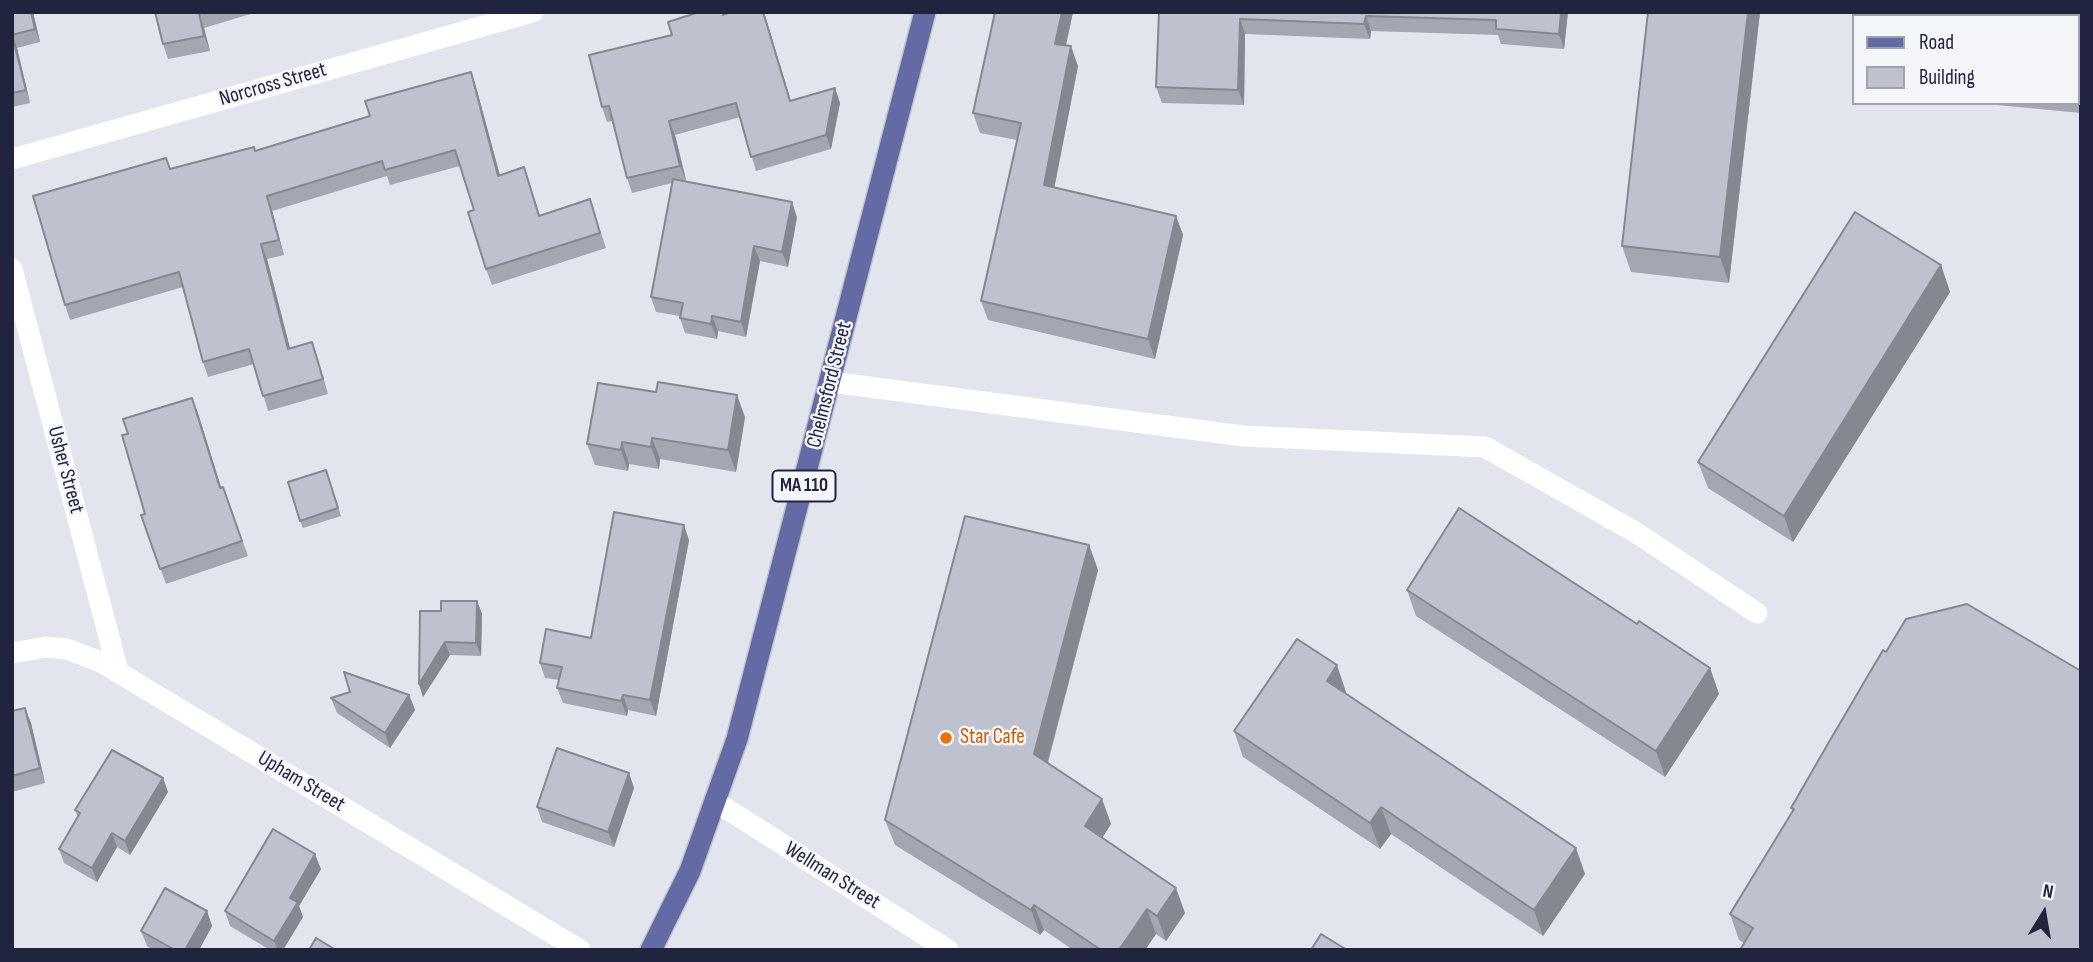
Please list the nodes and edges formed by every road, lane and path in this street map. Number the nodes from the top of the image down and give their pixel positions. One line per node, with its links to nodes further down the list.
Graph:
1 (533, 12): 3 (street, Norcross Street)
2 (925, 12): 5 (main road, Chelmsford Street / MA 110)
3 (12, 159)
4 (12, 269): 8 (street, Usher Street)
5 (831, 382): 6 (street); 9 (main road, Chelmsford Street / MA 110)
6 (1758, 613)
7 (12, 653): 8 (street, Upham Street)
8 (118, 671): 10 (street, Upham Street)
9 (716, 802): 11 (main road, Chelmsford Street / MA 110); 12 (street, Wellman Street)
10 (580, 950)
11 (651, 950)
12 (948, 950)

